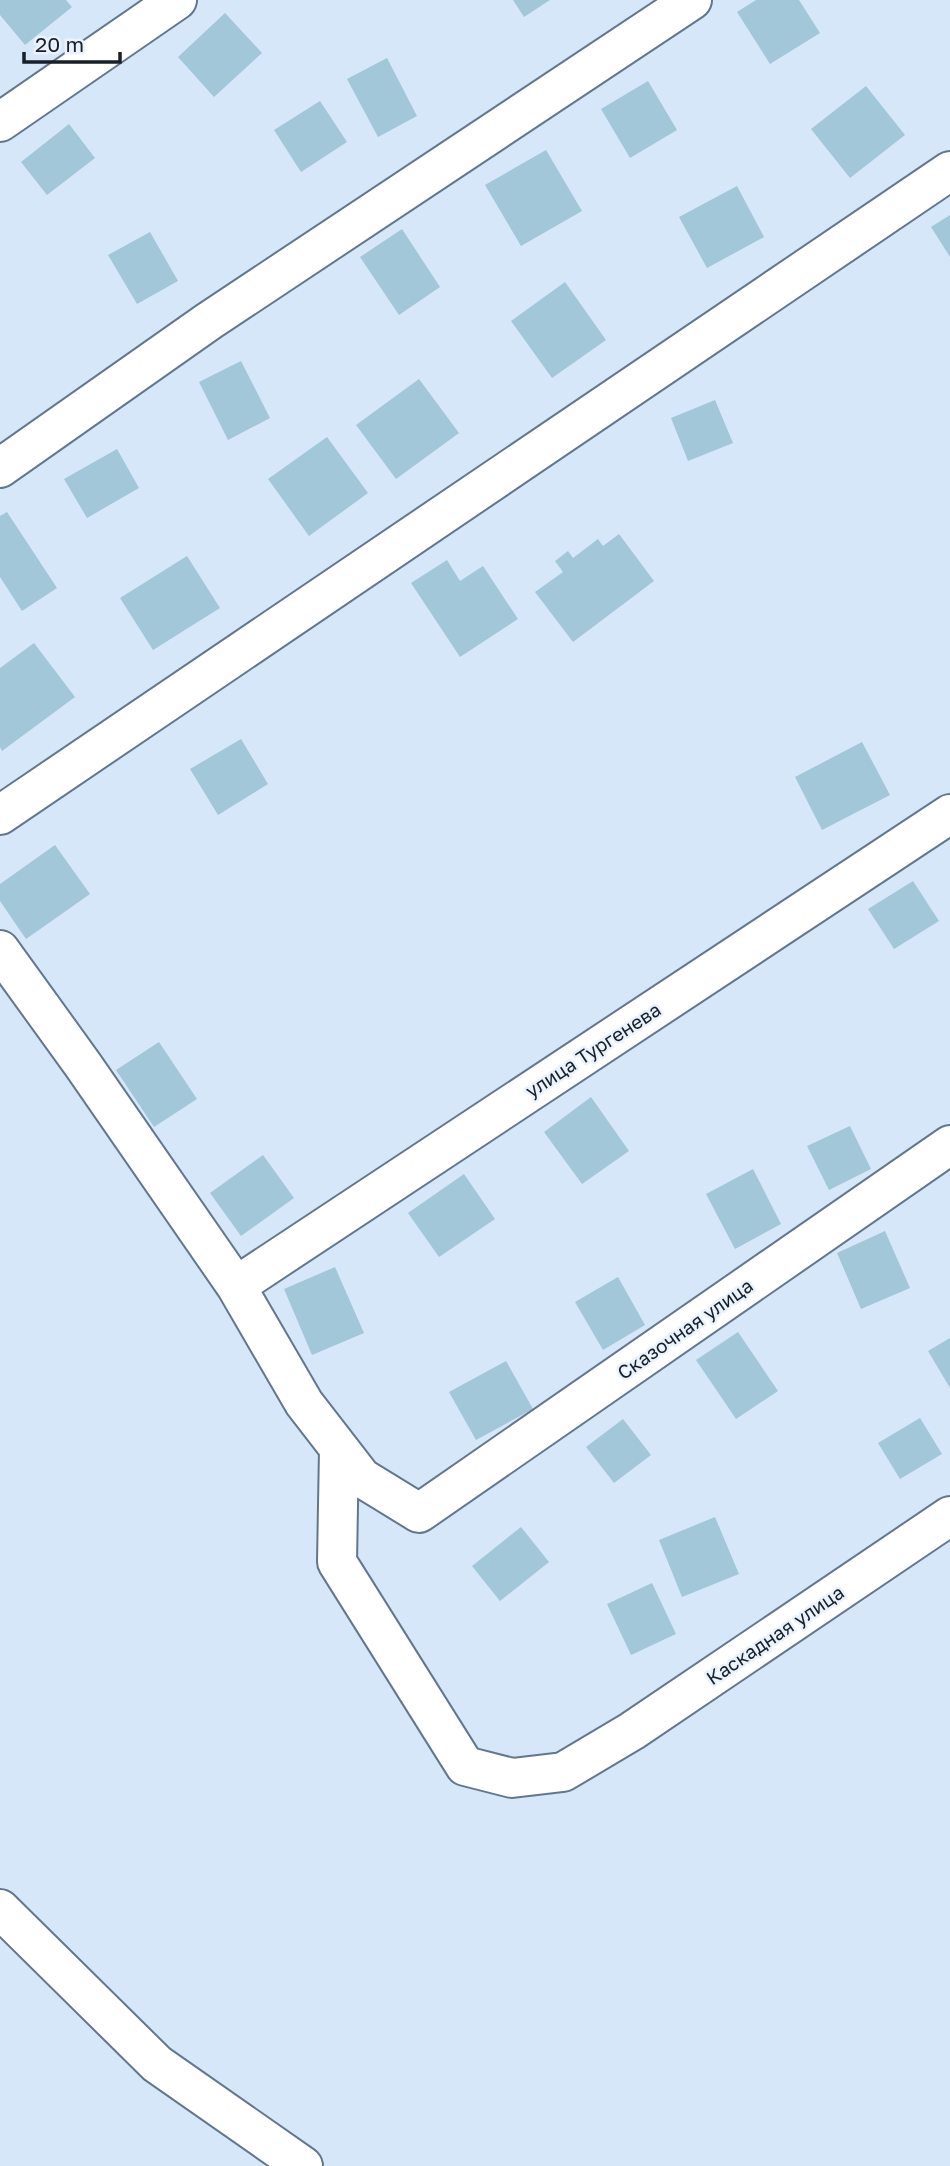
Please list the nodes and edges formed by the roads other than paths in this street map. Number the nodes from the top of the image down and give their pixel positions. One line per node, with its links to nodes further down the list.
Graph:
1 (177, 0): 3 (street)
2 (692, 0): 5 (street)
3 (0, 122)
4 (950, 172): 7 (street)
5 (0, 468)
6 (950, 814): 10 (street, улица Тургенева)
7 (0, 815)
8 (0, 950): 10 (street)
9 (950, 1145): 11 (street, Сказочная улица)
10 (236, 1286): 11 (street)
11 (339, 1449): 12 (street, Каскадная улица)
12 (950, 1516)
13 (0, 1909): 14 (street)
14 (303, 2166)

